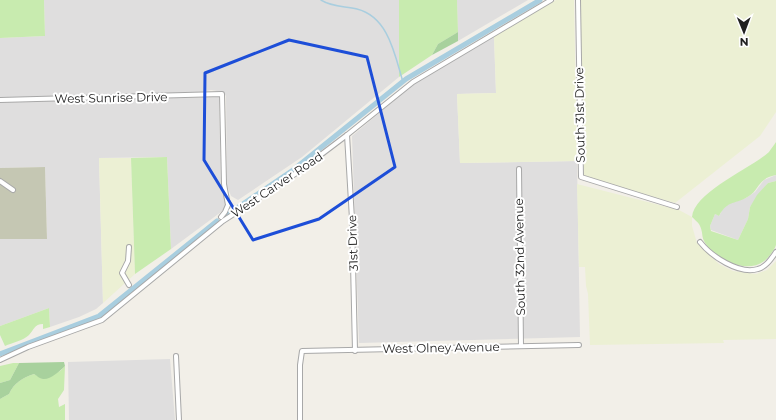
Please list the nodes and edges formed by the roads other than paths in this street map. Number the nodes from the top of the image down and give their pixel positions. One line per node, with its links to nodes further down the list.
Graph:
1 (551, 0): 4 (street, West Carver Road)
2 (578, 0): 8 (street, South 31st Drive)
3 (0, 100): 9 (street, West Sunrise Drive)
4 (348, 135): 16 (street, 31st Drive); 18 (street, West Carver Road)
5 (519, 168): 15 (street, South 32nd Avenue)
6 (0, 181): 7 (street)
7 (13, 190)
8 (677, 207)
9 (221, 217)
10 (700, 242): 12 (street)
11 (129, 247): 13 (street)
12 (776, 252)
13 (129, 284)
14 (579, 345): 15 (street, West Olney Avenue)
15 (521, 346): 16 (street, West Olney Avenue)
16 (355, 351): 20 (street, West Olney Avenue)
17 (176, 356): 19 (street)
18 (0, 360)
19 (179, 420)
20 (300, 420)

